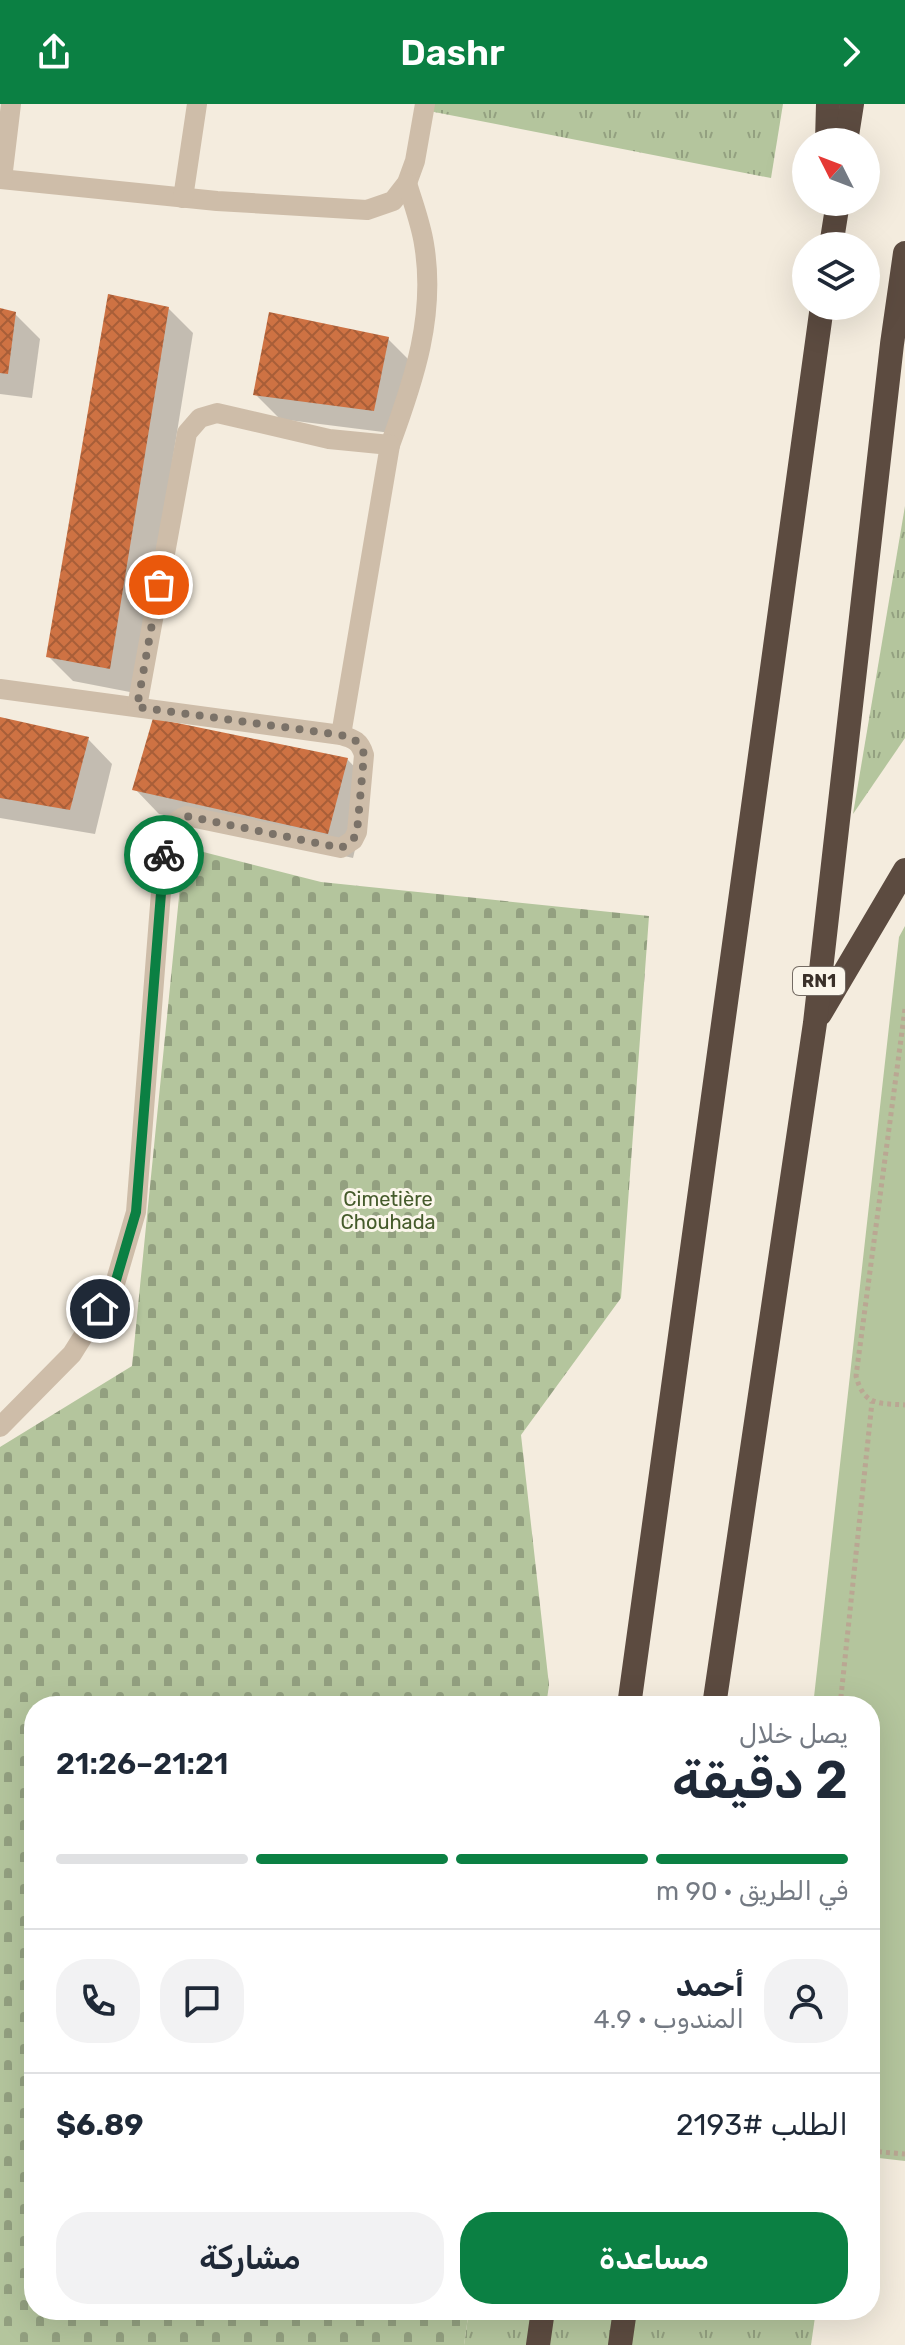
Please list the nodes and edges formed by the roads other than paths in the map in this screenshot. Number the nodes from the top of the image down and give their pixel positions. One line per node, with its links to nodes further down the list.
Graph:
1 (11, 104): 8 (street)
2 (197, 104): 10 (street)
3 (425, 104): 9 (street)
4 (828, 104): 6 (highway)
5 (852, 104): 7 (highway)
6 (827, 128)
7 (848, 128)
8 (1, 179): 10 (street)
9 (407, 183): 10 (street); 13 (street)
10 (183, 198)
11 (905, 253): 18 (highway, RN1)
12 (820, 320): 20 (highway)
13 (390, 445): 15 (street); 16 (street)
14 (0, 689): 15 (street)
15 (137, 707): 16 (street)
16 (341, 735): 19 (street)
17 (905, 870): 18 (highway)
18 (815, 1023): 21 (highway, RN1)
19 (0, 1427)
20 (630, 1696)
21 (715, 1696)
22 (542, 2320): 24 (highway)
23 (624, 2320): 25 (highway)
24 (538, 2345)
25 (620, 2345)

